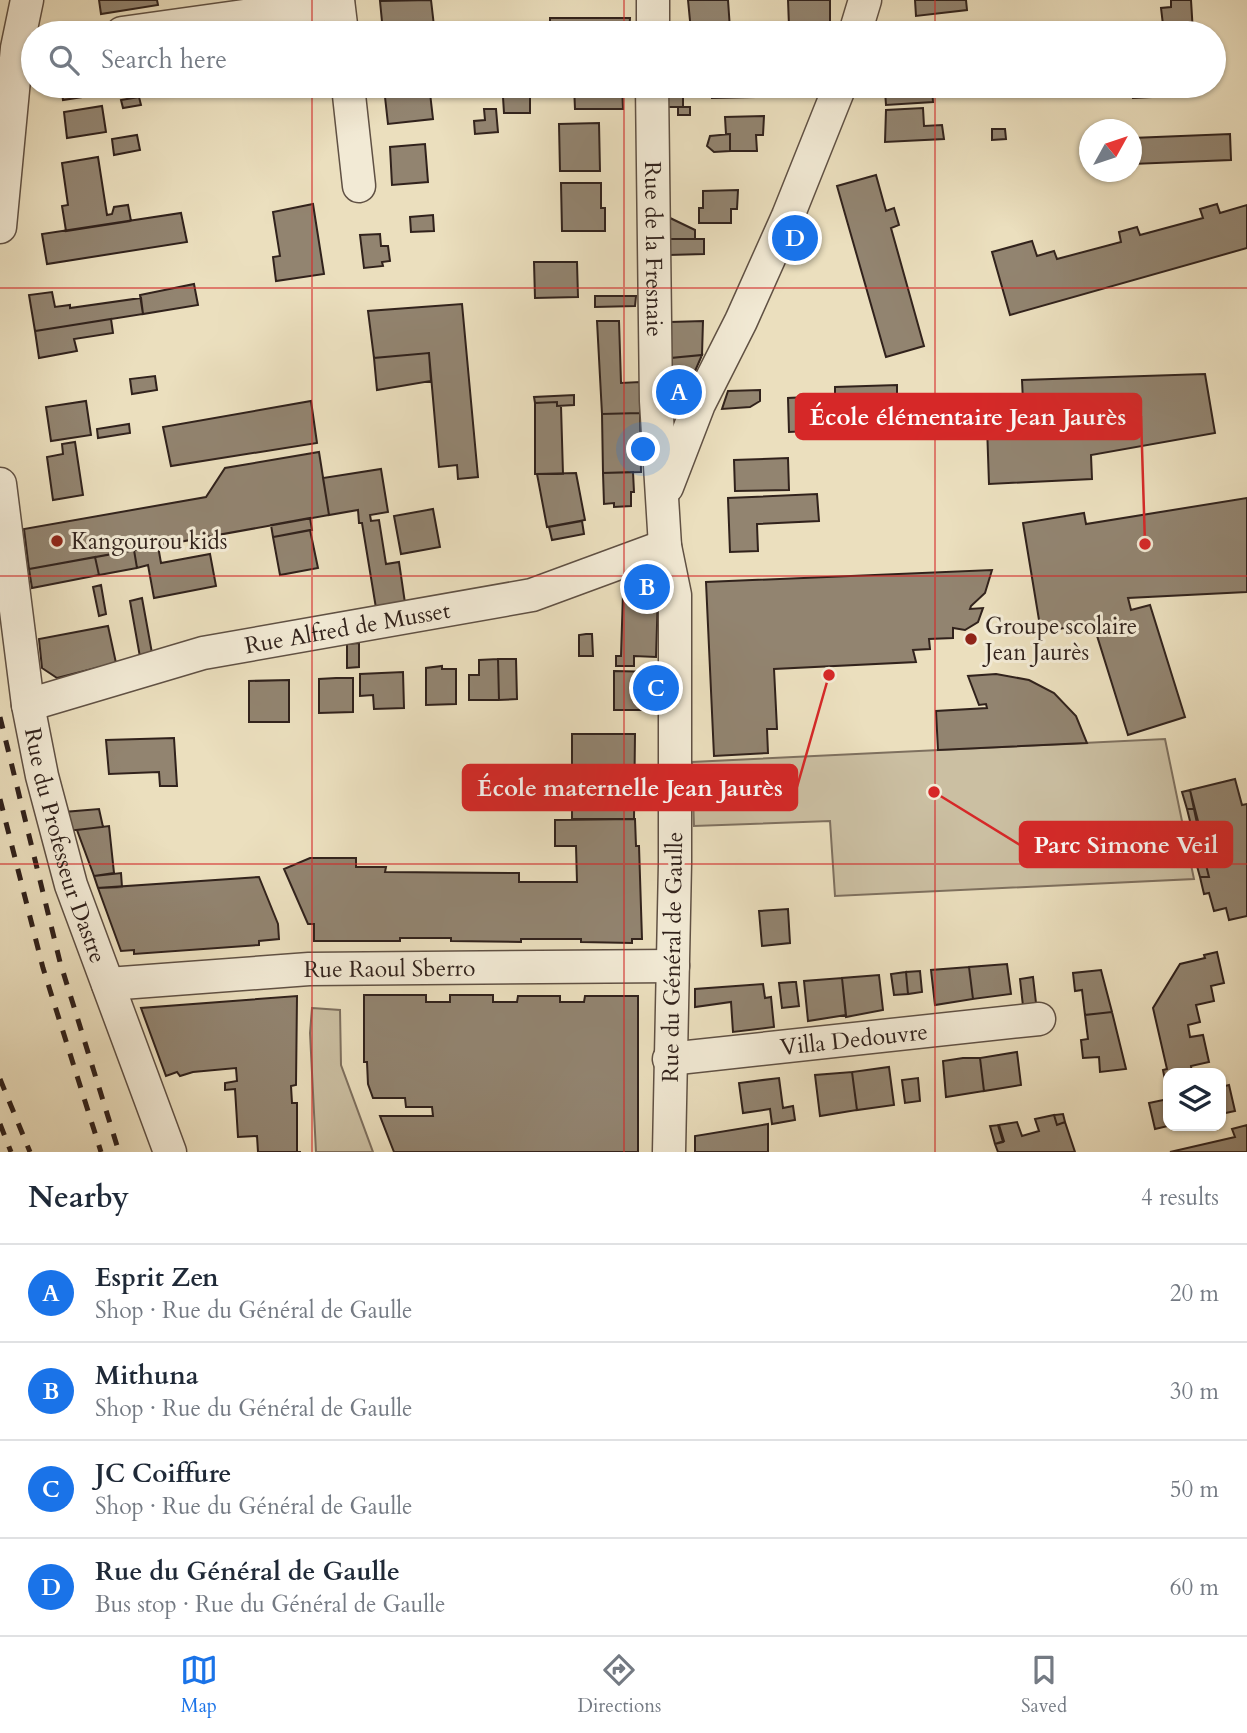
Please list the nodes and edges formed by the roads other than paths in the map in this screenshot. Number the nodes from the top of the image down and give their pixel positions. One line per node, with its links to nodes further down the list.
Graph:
1 (27, 0): 5 (street)
2 (653, 0): 7 (street)
3 (865, 0): 8 (street)
4 (340, 12): 6 (street)
5 (26, 21)
6 (247, 21)
7 (653, 21)
8 (859, 21)
9 (21, 76): 14 (street)
10 (349, 98): 13 (street)
11 (652, 98): 16 (street, Rue de la Fresnaie)
12 (834, 98): 16 (street, Rue du Général de Gaulle)
13 (359, 186)
14 (0, 227)
15 (0, 485): 18 (street, Rue du Professeur Dastre)
16 (663, 495): 17 (street, Rue du Général de Gaulle)
17 (665, 546): 18 (street, Rue Alfred de Musset); 19 (street, Rue du Général de Gaulle)
18 (28, 705): 20 (street, Rue du Professeur Dastre)
19 (673, 966): 20 (street, Rue Raoul Sberro); 22 (street, Rue du Général de Gaulle)
20 (108, 984): 23 (street, Rue du Professeur Dastre)
21 (1040, 1019): 22 (street, Villa Dedouvre)
22 (669, 1059): 24 (street, Rue du Général de Gaulle)
23 (170, 1152)
24 (669, 1152)

